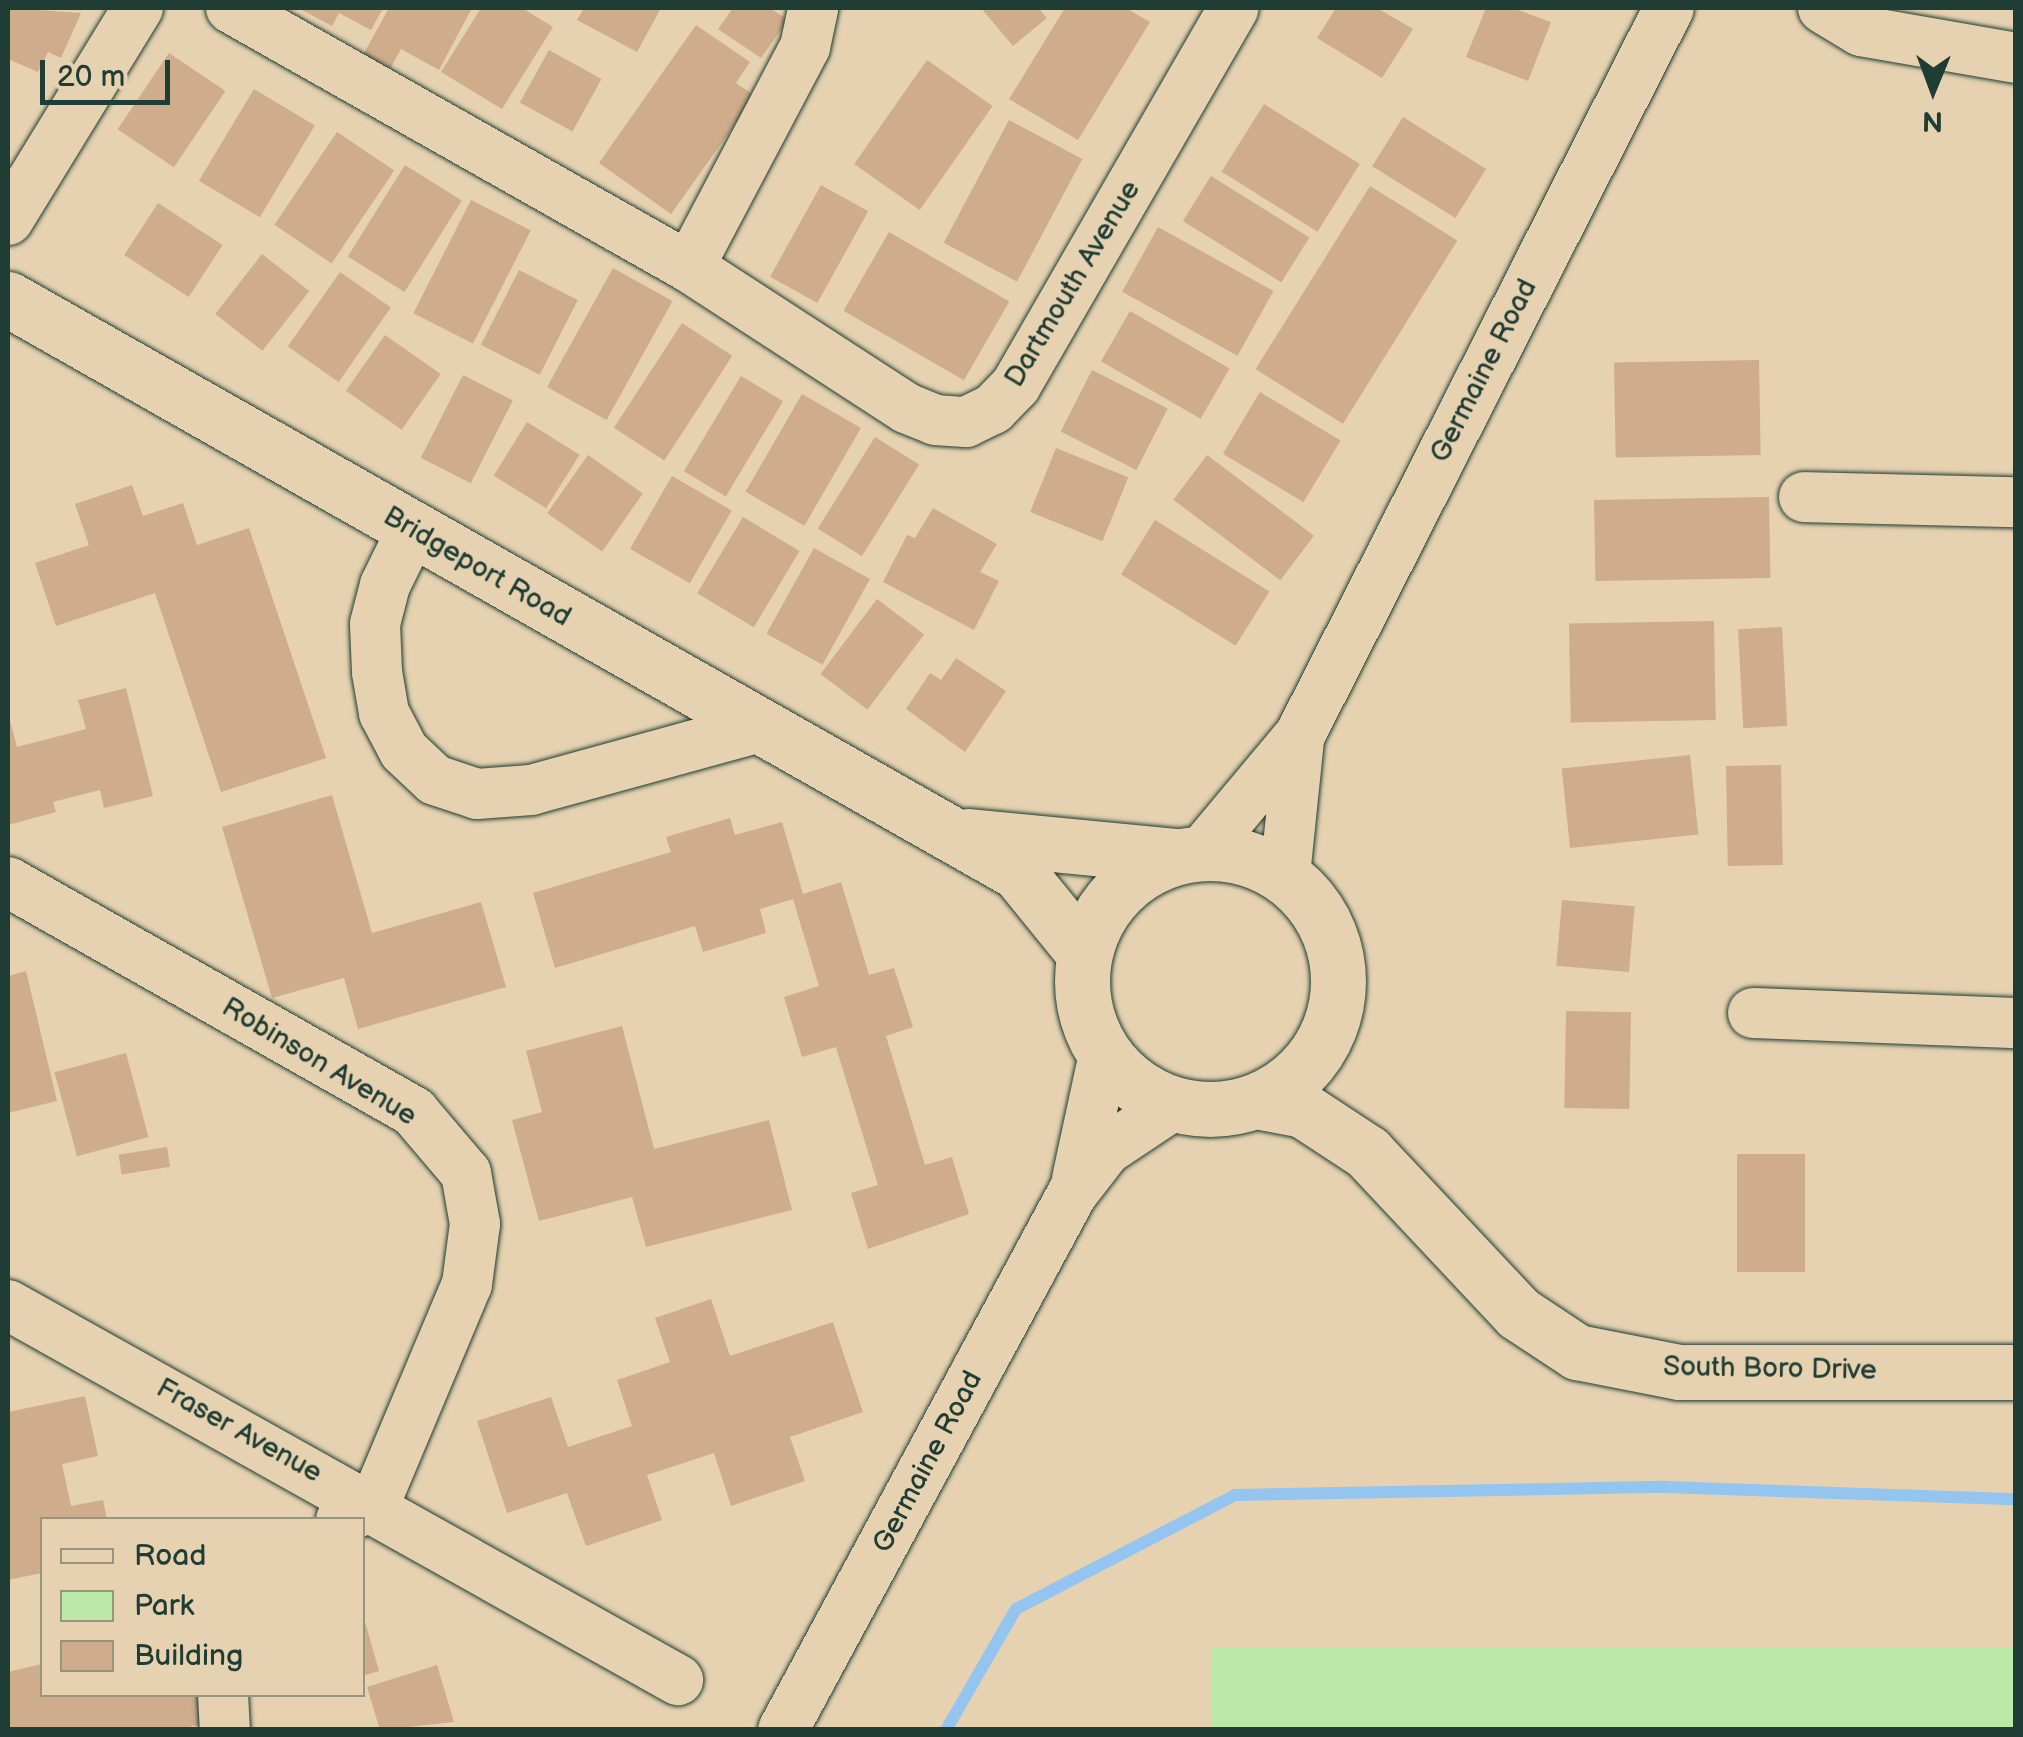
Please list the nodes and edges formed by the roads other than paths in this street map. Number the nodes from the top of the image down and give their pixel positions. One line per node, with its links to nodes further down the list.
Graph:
1 (138, 8): 8 (street)
2 (231, 8): 9 (street, Dartmouth Avenue)
3 (814, 8): 9 (street)
4 (1234, 8): 9 (street, Dartmouth Avenue)
5 (1669, 8): 15 (street, Germaine Road)
6 (1824, 8): 7 (street)
7 (2016, 58)
8 (8, 220)
9 (689, 267)
10 (8, 299): 13 (main road, Bridgeport Road)
11 (1804, 496): 12 (street)
12 (2016, 502)
13 (412, 530): 14 (main road, Bridgeport Road); 14 (street)
14 (758, 727): 16 (main road, Bridgeport Road)
15 (1300, 735): 17 (street, Germaine Road); 18 (street, Germaine Road)
16 (946, 834): 17 (main road, Bridgeport Road); 20 (main road, Bridgeport Road)
17 (1190, 854): 18 (main road); 20 (main road)
18 (1284, 875): 23 (main road)
19 (8, 882): 31 (street, Robinson Avenue)
20 (1084, 952): 24 (main road)
21 (1753, 1014): 22 (street)
22 (2016, 1022)
23 (1327, 1036): 25 (main road); 27 (main road, South Boro Drive)
24 (1104, 1054): 26 (main road); 28 (street, Germaine Road)
25 (1256, 1101): 26 (main road); 27 (main road, South Boro Drive)
26 (1175, 1104): 28 (street, Germaine Road)
27 (1367, 1152): 30 (main road, South Boro Drive)
28 (1072, 1194): 35 (street, Germaine Road)
29 (8, 1304): 31 (street, Fraser Avenue)
30 (2016, 1372)
31 (357, 1512): 32 (street, Fraser Avenue)
32 (678, 1680)
33 (223, 1697): 34 (street)
34 (225, 1730)
35 (783, 1730)

